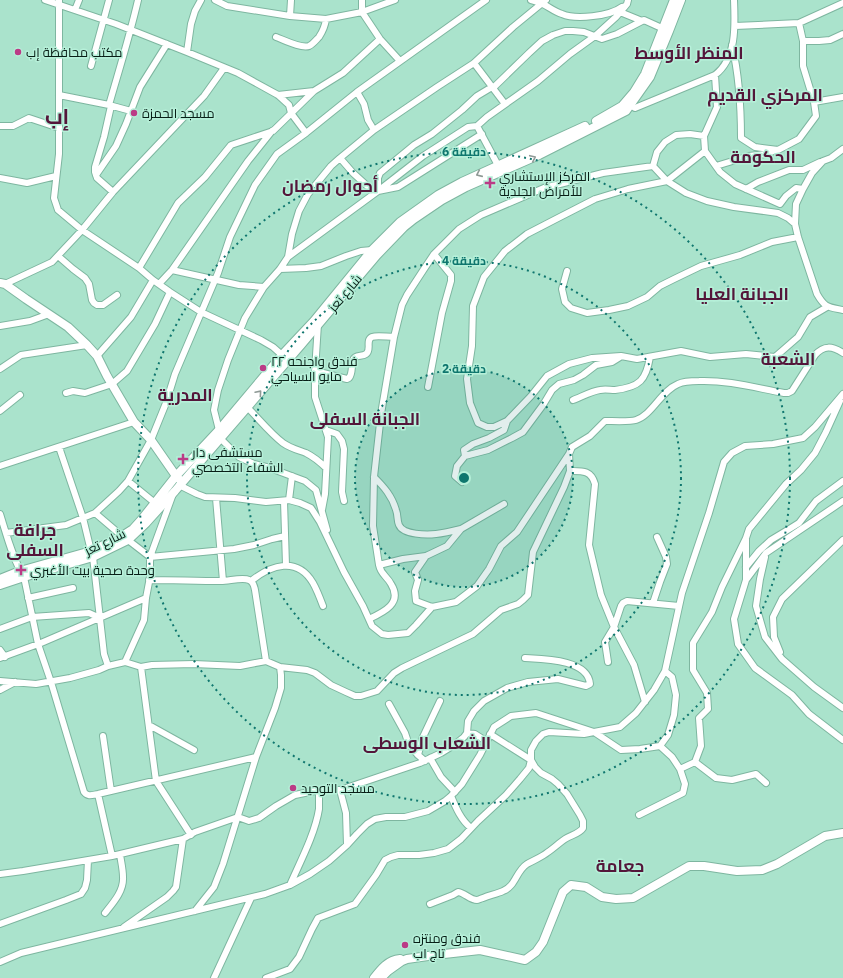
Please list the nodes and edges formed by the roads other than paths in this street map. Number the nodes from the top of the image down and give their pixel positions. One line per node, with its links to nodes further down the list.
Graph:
1 (45, 0): 15 (street)
2 (79, 0): 19 (street)
3 (108, 0): 23 (street)
4 (138, 0): 28 (street)
5 (201, 0): 37 (street)
6 (215, 0): 22 (street)
7 (290, 0): 22 (street)
8 (362, 0): 20 (street)
9 (396, 0): 20 (street)
10 (486, 0): 38 (street)
11 (531, 0): 16 (street)
12 (674, 0): 29 (main road, شارع تعز)
13 (681, 0): 29 (main road, شارع تعز)
14 (734, 0): 27 (street)
15 (59, 2): 19 (street); 46 (street)
16 (543, 2): 17 (street); 39 (street)
17 (627, 2): 21 (street)
18 (843, 3): 26 (street)
19 (76, 10): 23 (street)
20 (362, 12): 24 (street); 33 (street)
21 (620, 12): 25 (street); 31 (street)
22 (290, 16): 24 (street)
23 (103, 20): 28 (street); 40 (street)
24 (326, 20): 32 (street)
25 (642, 21): 29 (street); 31 (street)
26 (799, 23): 27 (street); 34 (street)
27 (735, 26): 36 (street)
28 (131, 30): 35 (street); 52 (street)
29 (666, 30): 51 (main road, شارع تعز)
30 (843, 34): 34 (street)
31 (595, 36): 43 (street); 50 (street)
32 (276, 37)
33 (380, 39): 38 (street); 44 (street)
34 (802, 41): 49 (street)
35 (167, 44): 37 (street); 53 (street)
36 (732, 45): 42 (street); 64 (street)
37 (187, 52): 41 (street)
38 (400, 61): 45 (street)
39 (474, 63): 43 (street); 58 (street)
40 (91, 66)
41 (224, 68): 47 (street); 77 (street)
42 (715, 75): 51 (street); 62 (street)
43 (493, 87): 50 (street); 78 (street)
44 (314, 91): 47 (street); 54 (street)
45 (357, 92): 58 (street); 60 (street)
46 (59, 94): 52 (street); 57 (street)
47 (278, 94): 54 (street)
48 (843, 97): 49 (street)
49 (814, 102): 64 (street)
50 (505, 104): 56 (street)
51 (628, 104): 70 (main road, شارع تعز)
52 (110, 105): 53 (street); 71 (street)
53 (131, 111): 71 (street)
54 (291, 113): 59 (street); 60 (street)
55 (0, 126): 57 (street)
56 (477, 126): 61 (street); 78 (street)
57 (59, 128): 72 (street)
58 (374, 130): 66 (street)
59 (273, 131): 86 (street); 88 (street)
60 (306, 133): 90 (street)
61 (482, 134): 70 (street); 78 (street)
62 (704, 136): 65 (street); 68 (street)
63 (843, 149): 67 (street)
64 (778, 150): 69 (street)
65 (705, 151): 69 (street); 74 (street)
66 (340, 158): 78 (street); 85 (street)
67 (823, 161): 75 (street); 76 (street)
68 (653, 166): 74 (street); 83 (street)
69 (716, 166): 75 (street)
70 (500, 169): 82 (main road, شارع تعز)
71 (96, 175): 77 (street)
72 (56, 176): 73 (street); 80 (street)
73 (0, 178)
74 (667, 181): 79 (street); 121 (street)
75 (746, 189): 76 (street)
76 (803, 189): 79 (street)
77 (113, 192): 80 (street)
78 (377, 192): 85 (street)
79 (795, 224): 81 (street)
80 (82, 230): 84 (street); 86 (street)
81 (798, 237): 89 (street); 97 (street)
82 (375, 252): 87 (street); 101 (main road, شارع تعز)
83 (434, 254): 104 (street); 114 (street)
84 (58, 256): 92 (street); 96 (street)
85 (288, 257): 87 (street)
86 (139, 268): 91 (street)
87 (280, 269): 94 (street)
88 (172, 270): 90 (street); 93 (street)
89 (567, 271)
90 (214, 279): 94 (street); 99 (street)
91 (153, 280): 93 (street); 107 (street)
92 (3, 284): 100 (main road)
93 (159, 284): 95 (street)
94 (264, 287): 103 (street)
95 (170, 292): 99 (street); 113 (street)
96 (117, 295)
97 (827, 307): 98 (street); 110 (street)
98 (843, 310)
99 (201, 312): 103 (street); 125 (street)
100 (49, 314): 102 (street); 105 (main road)
101 (316, 323): 108 (main road, شارع تعز); 112 (street); 119 (main road, شارع تعز, one-way to 101)
102 (0, 326)
103 (240, 330): 108 (street); 124 (street)
104 (394, 337): 112 (street); 133 (street)
105 (87, 344): 107 (main road); 111 (street)
106 (843, 353): 127 (street)
107 (96, 356): 113 (main road)
108 (282, 356): 124 (main road, شارع تعز)
109 (621, 356): 110 (street); 121 (street); 128 (street)
110 (650, 357): 118 (street)
111 (0, 369)
112 (316, 370): 123 (street)
113 (112, 384): 115 (street); 122 (main road)
114 (428, 387)
115 (66, 393)
116 (843, 394): 153 (street); 176 (street)
117 (20, 395): 120 (street)
118 (573, 400)
119 (248, 407): 124 (main road, شارع تعز); 130 (street)
120 (0, 411)
121 (507, 421): 128 (street)
122 (134, 422): 125 (main road); 126 (street)
123 (326, 430): 130 (street); 140 (street)
124 (220, 434): 132 (street); 137 (main road, شارع تعز)
125 (151, 440): 134 (street); 137 (main road)
126 (59, 447): 129 (street); 147 (street)
127 (569, 454): 131 (street); 177 (street)
128 (465, 456): 136 (street)
129 (0, 466)
130 (326, 468): 144 (street)
131 (570, 471): 181 (street); 193 (street)
132 (292, 476): 139 (street); 144 (street)
133 (374, 477): 148 (street); 162 (street)
134 (128, 480): 142 (street); 145 (street)
135 (843, 481): 163 (street)
136 (462, 482)
137 (178, 484): 138 (street); 142 (main road, شارع تعز); 151 (main road, شارع تعز); 160 (street)
138 (216, 498): 139 (street); 156 (street)
139 (287, 500): 150 (street); 155 (street)
140 (344, 501)
141 (843, 501): 157 (street)
142 (155, 503): 151 (main road, شارع تعز)
143 (504, 504): 148 (street)
144 (322, 510): 155 (street)
145 (96, 513): 147 (street); 151 (street)
146 (0, 514): 149 (street)
147 (83, 518): 149 (street); 158 (street)
148 (461, 529): 159 (street)
149 (6, 533): 164 (street)
150 (286, 536): 156 (street); 161 (street)
151 (125, 538): 158 (main road, شارع تعز); 160 (street)
152 (657, 538): 174 (street)
153 (746, 538): 163 (street); 216 (street)
154 (843, 540): 187 (street)
155 (330, 542): 180 (street)
156 (220, 550): 160 (street); 168 (street)
157 (766, 553): 167 (street); 187 (street)
158 (92, 554): 164 (main road, شارع تعز); 179 (street)
159 (426, 556): 162 (street); 177 (street)
160 (150, 557): 166 (street)
161 (286, 565): 169 (street); 175 (street)
162 (379, 565): 180 (street)
163 (746, 568): 167 (street)
164 (22, 574): 165 (main road, شارع تعز); 170 (main road, شارع تعز); 172 (street)
165 (0, 579)
166 (149, 580): 168 (street); 173 (street)
167 (746, 580): 208 (street)
168 (223, 581): 169 (street)
169 (251, 581): 188 (street)
170 (0, 585)
171 (73, 588): 172 (street)
172 (28, 598): 178 (street)
173 (146, 598): 179 (street); 189 (street)
174 (653, 603): 176 (street); 181 (street)
175 (323, 606)
176 (679, 606): 194 (street)
177 (432, 608): 180 (street)
178 (32, 617): 179 (street); 182 (street); 183 (street)
179 (100, 618): 183 (street); 191 (street)
180 (369, 619)
181 (614, 627): 190 (street); 200 (street)
182 (0, 629)
183 (38, 644): 185 (street); 197 (street)
184 (0, 650): 185 (street)
185 (3, 657)
186 (525, 658): 204 (street)
187 (782, 659): 202 (street)
188 (266, 661): 192 (street); 193 (street)
189 (125, 662): 191 (street); 192 (street)
190 (608, 662)
191 (108, 666): 197 (street)
192 (141, 667): 203 (street)
193 (280, 667): 213 (street)
194 (665, 671): 200 (street); 210 (street)
195 (0, 681): 196 (street)
196 (15, 682): 197 (street); 198 (street)
197 (51, 682): 223 (street)
198 (0, 690)
199 (440, 702): 212 (street)
200 (645, 702): 205 (street)
201 (389, 704): 212 (street)
202 (843, 708)
203 (149, 725): 211 (street); 218 (street)
204 (467, 732): 209 (street); 214 (street)
205 (594, 732): 206 (street); 210 (street); 215 (street)
206 (490, 734): 209 (street); 215 (street)
207 (103, 736): 222 (street)
208 (843, 740)
209 (486, 741): 224 (street)
210 (660, 746): 217 (street)
211 (194, 750)
212 (418, 755): 214 (street)
213 (256, 758): 218 (street); 226 (street)
214 (428, 760): 221 (street); 224 (street)
215 (531, 760): 227 (street); 238 (street)
216 (696, 762): 217 (street); 219 (street)
217 (680, 769): 225 (street)
218 (156, 781): 222 (street); 229 (street)
219 (766, 784)
220 (319, 790): 221 (street); 226 (street); 236 (street)
221 (340, 790): 231 (street)
222 (111, 791): 223 (street)
223 (98, 794): 233 (street)
224 (453, 794): 227 (street); 231 (street)
225 (639, 815)
226 (238, 818): 229 (street); 239 (street)
227 (471, 828): 245 (street)
228 (843, 833): 243 (main road)
229 (191, 835): 230 (street)
230 (183, 839): 232 (street); 242 (street)
231 (348, 845): 236 (street)
232 (120, 854): 233 (street); 240 (street)
233 (112, 856): 234 (street)
234 (88, 860): 235 (street); 241 (street)
235 (0, 874)
236 (290, 885): 237 (street)
237 (251, 898): 239 (street); 246 (street)
238 (430, 904)
239 (195, 911): 242 (street)
240 (105, 913)
241 (0, 924)
242 (120, 930): 244 (street)
243 (407, 959): 248 (main road); 249 (main road)
244 (0, 962)
245 (277, 976): 247 (street)
246 (214, 978)
247 (266, 978)
248 (374, 978)
249 (381, 978)

